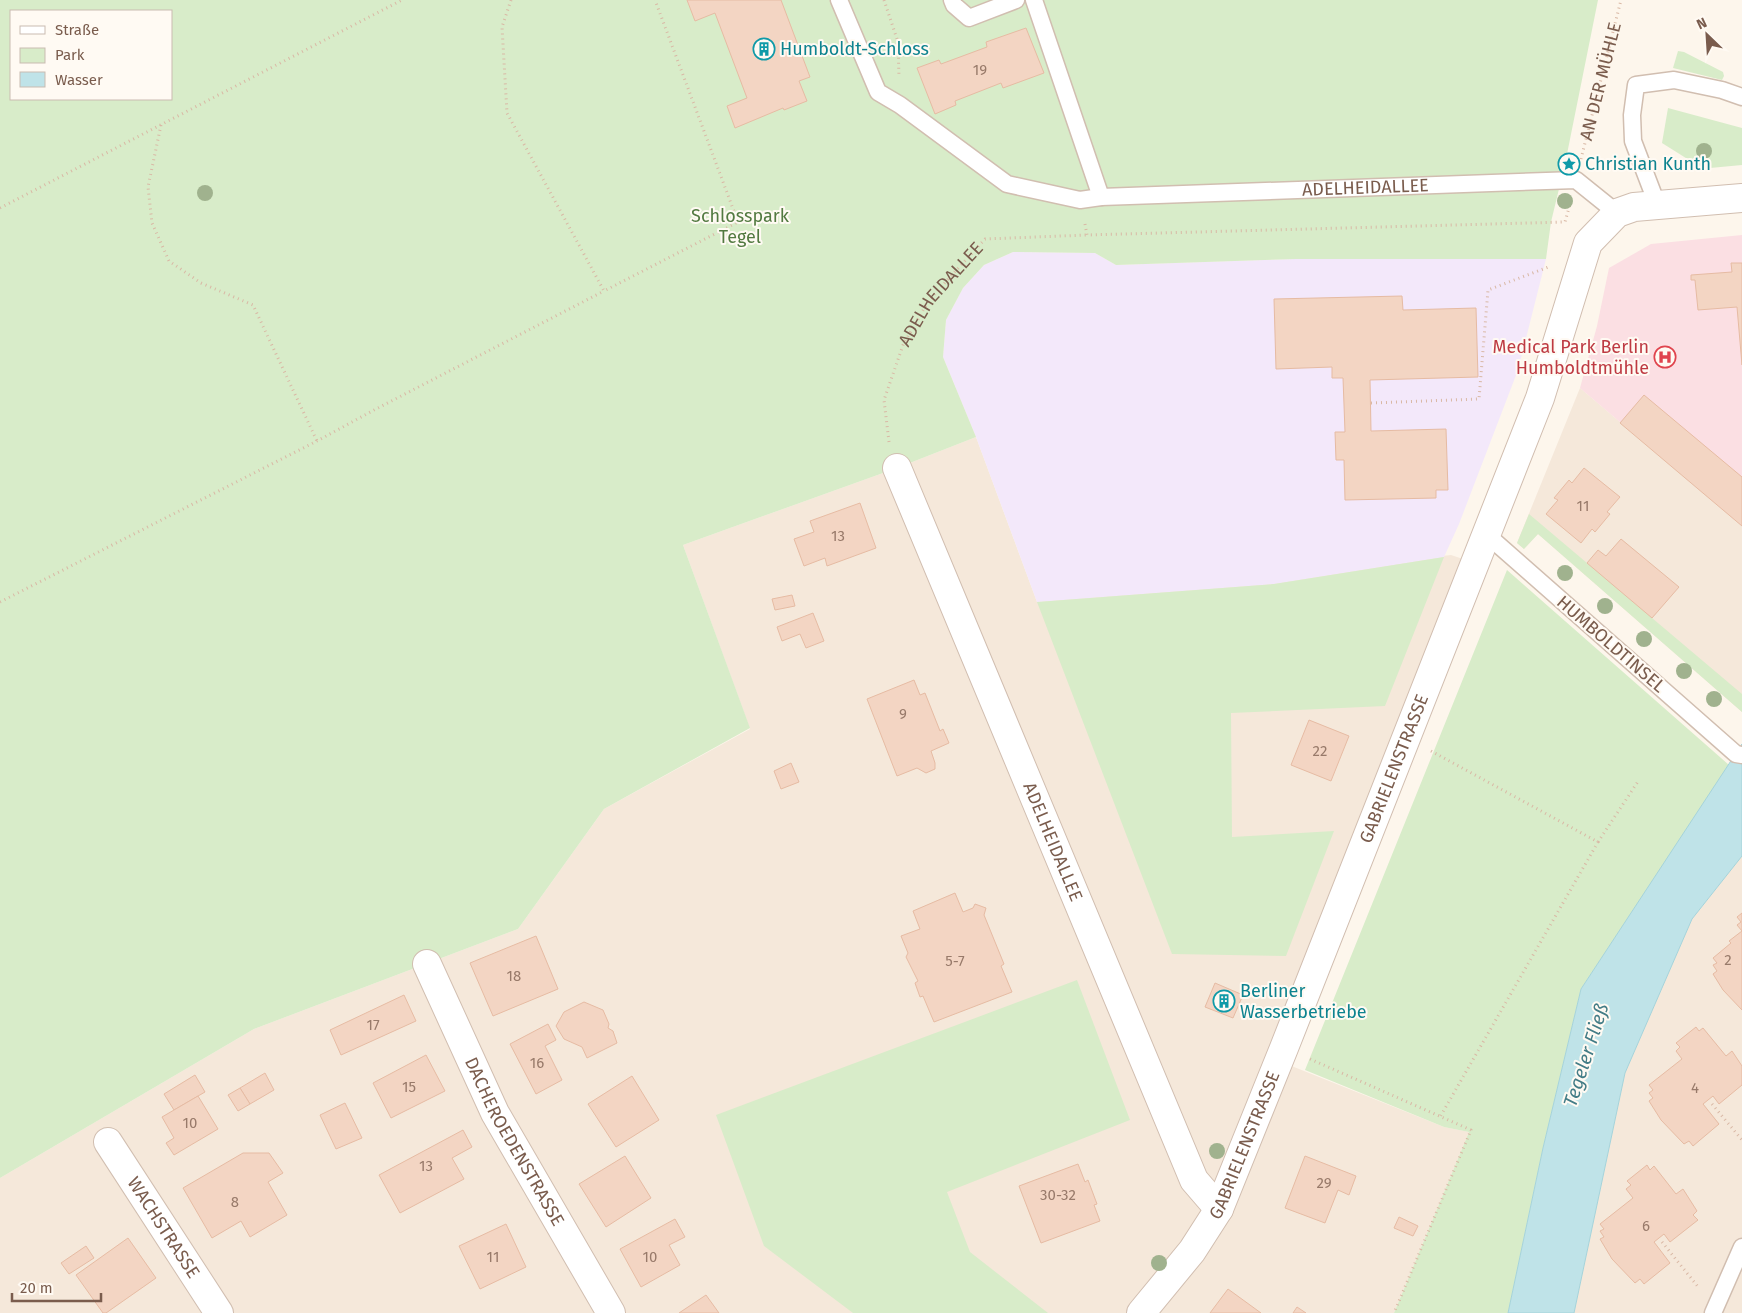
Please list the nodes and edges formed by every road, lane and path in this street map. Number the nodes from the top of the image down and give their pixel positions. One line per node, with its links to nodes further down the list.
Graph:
1 (402, 0): 12 (path)
2 (510, 0): 23 (path)
3 (655, 0): 23 (path)
4 (838, 0): 11 (lane)
5 (884, 0): 11 (path)
6 (952, 0): 7 (lane)
7 (1016, 0)
8 (1034, 0): 14 (lane)
9 (1621, 0): 13 (path, AN DER MÜHLE)
10 (1742, 97): 17 (lane)
11 (900, 105): 16 (lane)
12 (161, 125): 18 (path); 25 (path)
13 (1576, 180): 14 (lane, ADELHEIDALLEE); 19 (lane); 20 (path, AN DER MÜHLE)
14 (1101, 197): 16 (lane, ADELHEIDALLEE)
15 (1742, 198): 17 (street)
16 (1080, 200): 21 (path)
17 (1657, 204): 19 (street)
18 (0, 208)
19 (1617, 213): 27 (street, GABRIELENSTRASSE)
20 (1565, 222): 21 (path, ADELHEIDALLEE)
21 (1087, 235): 26 (path, ADELHEIDALLEE)
22 (1554, 264): 24 (path)
23 (604, 290): 25 (path)
24 (1370, 403)
25 (317, 441): 28 (path)
26 (893, 456): 39 (street, ADELHEIDALLEE)
27 (1486, 534): 29 (street, GABRIELENSTRASSE); 30 (lane, HUMBOLDTINSEL)
28 (0, 602)
29 (1404, 743): 32 (path); 34 (street, GABRIELENSTRASSE)
30 (1739, 754)
31 (1639, 780): 32 (path)
32 (1598, 842): 36 (path)
33 (427, 964): 44 (street, DACHEROEDENSTRASSE)
34 (1284, 1048): 36 (path); 39 (street, GABRIELENSTRASSE)
35 (1712, 1104): 37 (path)
36 (1440, 1117): 46 (path)
37 (1742, 1140)
38 (108, 1142): 43 (street, WACHSTRASSE)
39 (1219, 1209): 45 (street, GABRIELENSTRASSE)
40 (1662, 1242): 42 (path)
41 (1742, 1247): 42 (lane)
42 (1714, 1311)
43 (219, 1313)
44 (611, 1313)
45 (1141, 1313)
46 (1394, 1313)

